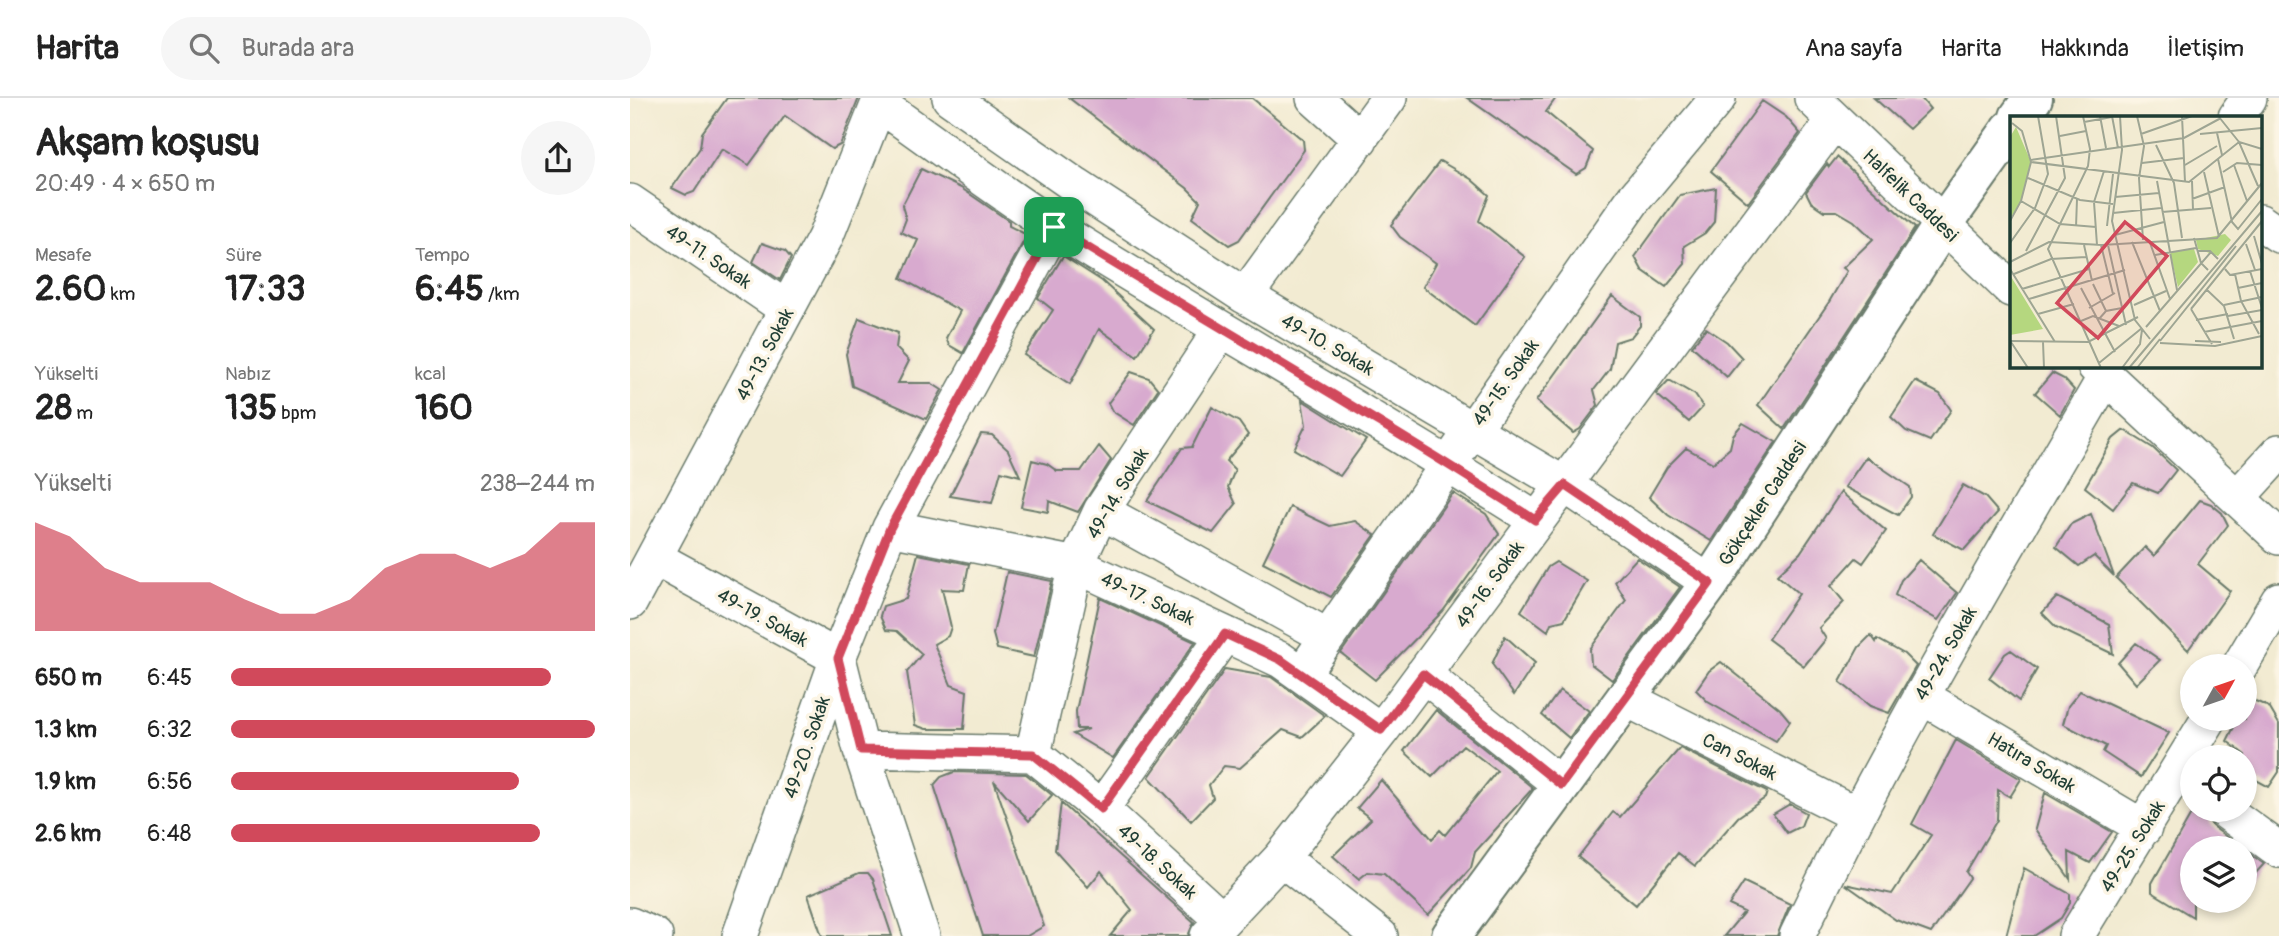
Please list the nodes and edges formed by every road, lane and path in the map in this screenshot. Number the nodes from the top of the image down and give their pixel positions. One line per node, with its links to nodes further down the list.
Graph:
1 (950, 98): 17 (street, 49-10. Sokak)
2 (1314, 98): 10 (street)
3 (1389, 98): 10 (street)
4 (1718, 98): 21 (street, 49-15. Sokak)
5 (2249, 98): 8 (street)
6 (880, 101): 14 (street); 18 (street, 49-13. Sokak)
7 (1823, 110): 13 (street, Halfelik Caddesi); 24 (street, 49-16. Sokak)
8 (2237, 116)
9 (2010, 134): 13 (main road, Gökçekler Caddesi)
10 (1360, 139): 17 (street)
11 (630, 202): 18 (street, 49-11. Sokak)
12 (2262, 223): 15 (street)
13 (1942, 226): 16 (street, Halfelik Caddesi); 32 (main road, Gökçekler Caddesi)
14 (1054, 227): 19 (street); 28 (street, 49-20. Sokak)
15 (2279, 236)
16 (2010, 288)
17 (1245, 296): 21 (street, 49-10. Sokak)
18 (787, 309): 30 (street, 49-13. Sokak)
19 (1221, 330): 23 (street); 26 (street, 49-14. Sokak)
20 (2100, 371): 25 (street); 41 (street, 49-24. Sokak)
21 (1472, 428): 23 (street, 49-15. Sokak); 24 (street, 49-10. Sokak)
22 (2279, 452): 25 (street)
23 (1448, 463): 27 (street); 36 (street, 49-15. Sokak)
24 (1565, 485): 27 (street, 49-16. Sokak); 32 (street, 49-10. Sokak)
25 (2237, 498): 29 (street)
26 (1101, 511): 31 (street, 49-14. Sokak); 36 (street)
27 (1535, 520): 40 (street, 49-16. Sokak)
28 (890, 528): 31 (street, 49-17. Sokak); 38 (street, 49-20. Sokak)
29 (2279, 537)
30 (655, 558): 34 (street, 49-13. Sokak); 38 (street, 49-19. Sokak)
31 (1076, 565): 35 (street, 49-17. Sokak); 45 (street, 49-14. Sokak)
32 (1710, 583): 42 (main road, Gökçekler Caddesi)
33 (2279, 600): 37 (street)
34 (630, 602)
35 (1225, 634): 39 (street, 49-17. Sokak); 48 (street)
36 (1328, 637): 39 (street, 49-15. Sokak)
37 (2247, 654)
38 (838, 658): 44 (street); 57 (street, 49-20. Sokak)
39 (1302, 674): 43 (street, 49-17. Sokak)
40 (1423, 674): 43 (street, 49-16. Sokak); 46 (street)
41 (1921, 696): 49 (street, 49-24. Sokak); 51 (street, Hatıra Sokak)
42 (1625, 698): 46 (main road, Gökçekler Caddesi); 49 (street, Can Sokak)
43 (1381, 730): 53 (street, 49-16. Sokak)
44 (861, 750): 45 (street); 58 (street)
45 (1033, 754): 48 (street, 49-18. Sokak)
46 (1561, 785): 60 (main road, Gökçekler Caddesi)
47 (2180, 787): 51 (street, 49-25. Sokak)
48 (1101, 809): 55 (street, 49-18. Sokak)
49 (1855, 814): 61 (street, 49-24. Sokak)
50 (2240, 822): 52 (street)
51 (2144, 828): 62 (street, 49-25. Sokak)
52 (2279, 850)
53 (1281, 858): 55 (street, 49-16. Sokak); 59 (street)
54 (630, 925): 56 (street)
55 (1215, 928)
56 (655, 936)
57 (740, 936)
58 (922, 936)
59 (1380, 936)
60 (1451, 936)
61 (1797, 936)
62 (2076, 936)

